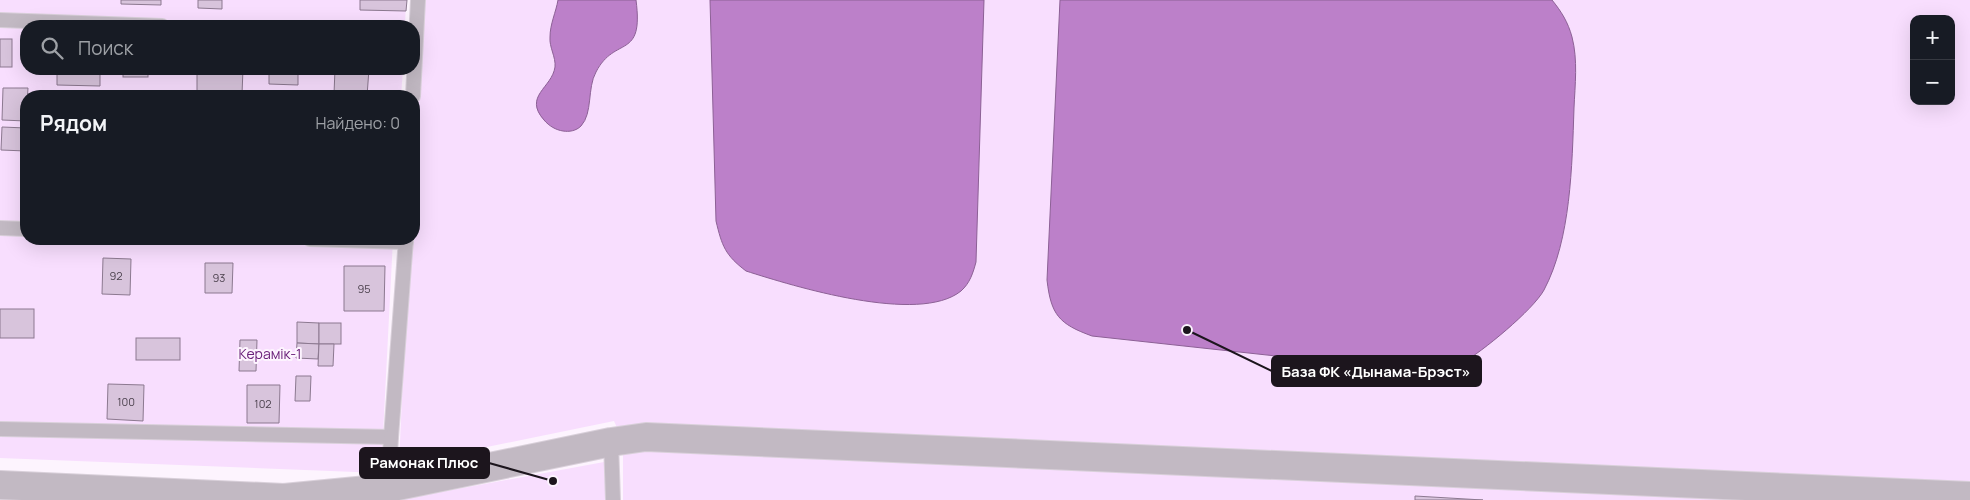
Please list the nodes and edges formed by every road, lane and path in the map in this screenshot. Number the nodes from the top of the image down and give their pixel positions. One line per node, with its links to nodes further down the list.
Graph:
1 (418, 0): 3 (lane)
2 (0, 20): 4 (lane)
3 (416, 20)
4 (20, 21)
5 (414, 75): 6 (lane)
6 (413, 90)
7 (0, 228): 8 (lane)
8 (20, 229)
9 (406, 245): 11 (lane)
10 (0, 429): 11 (lane)
11 (391, 437): 14 (lane)
12 (612, 442): 14 (street); 15 (street); 16 (lane)
13 (0, 485): 14 (street)
14 (388, 488)
15 (1970, 496)
16 (613, 500)

